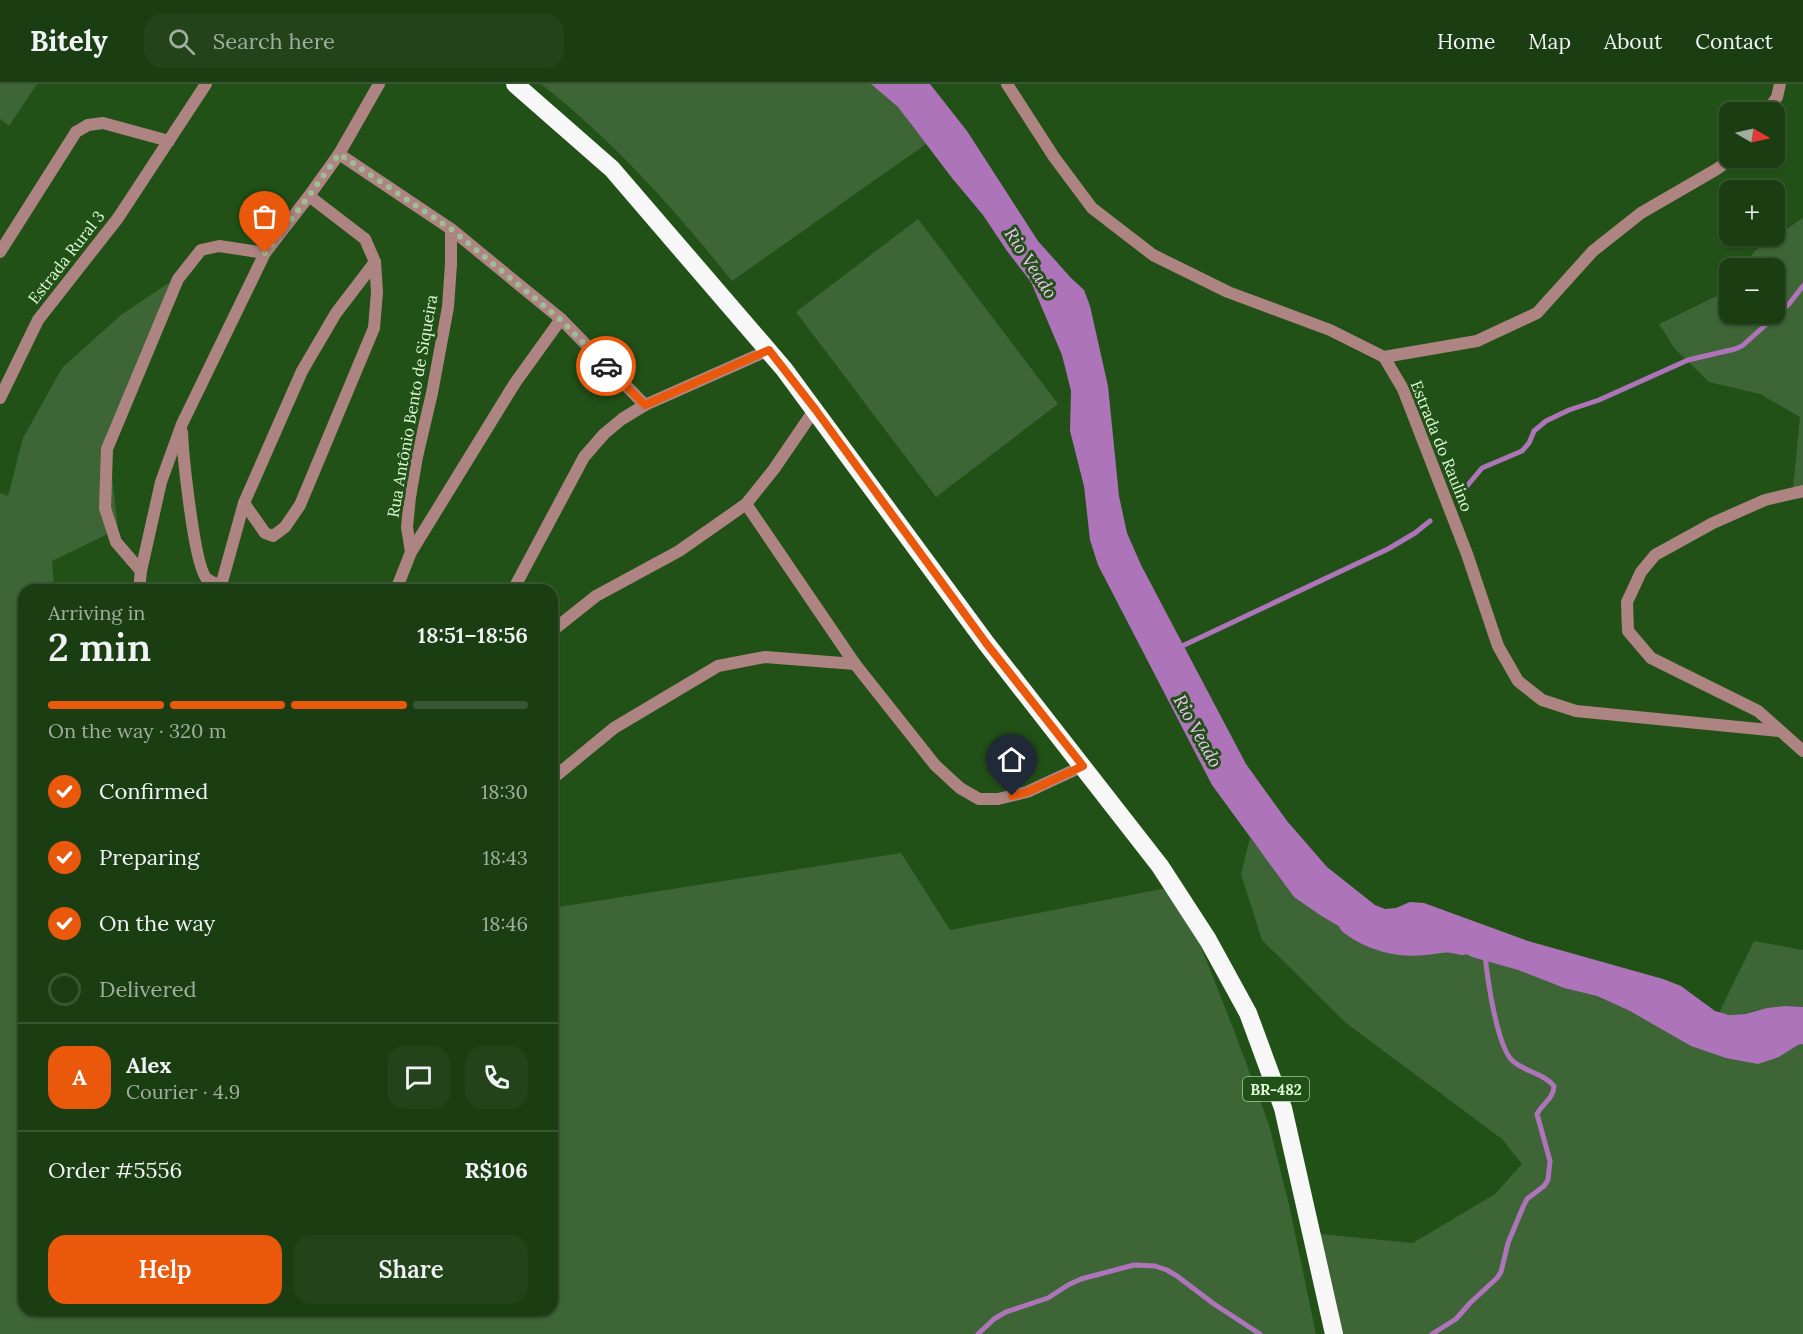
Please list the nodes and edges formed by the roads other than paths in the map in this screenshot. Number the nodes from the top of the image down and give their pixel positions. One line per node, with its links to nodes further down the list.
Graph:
1 (206, 84): 7 (street, Estrada Rural 3)
2 (379, 84): 8 (street)
3 (515, 84): 16 (highway, BR-482)
4 (1007, 84): 17 (street)
5 (1780, 84): 6 (street)
6 (1774, 102)
7 (169, 141): 12 (street); 18 (street, Estrada Rural 3)
8 (339, 154): 10 (street); 11 (street)
9 (1719, 168): 17 (street)
10 (309, 196): 13 (street); 14 (street)
11 (451, 229): 15 (street); 25 (street, Rua Antônio Bento de Siqueira)
12 (0, 252)
13 (265, 253): 21 (street); 26 (street)
14 (375, 262): 23 (street); 23 (street)
15 (561, 320): 19 (street); 25 (street, Rua Antônio Bento de Siqueira)
16 (769, 350): 19 (street); 20 (highway, BR-482)
17 (1384, 357): 32 (street, Estrada do Raulino)
18 (0, 398)
19 (645, 405): 29 (street)
20 (815, 409): 24 (street); 34 (highway, BR-482)
21 (182, 424): 23 (street); 26 (street)
22 (1803, 491): 32 (street)
23 (244, 502)
24 (746, 504): 30 (street); 31 (street)
25 (411, 552): 28 (street, Rua Antônio Bento de Siqueira)
26 (141, 572): 27 (street)
27 (140, 584)
28 (398, 584)
29 (516, 584)
30 (558, 626)
31 (855, 664): 34 (street); 35 (street)
32 (1779, 731): 33 (street)
33 (1803, 751)
34 (1083, 766): 36 (highway, BR-482)
35 (558, 774)
36 (1334, 1334)

